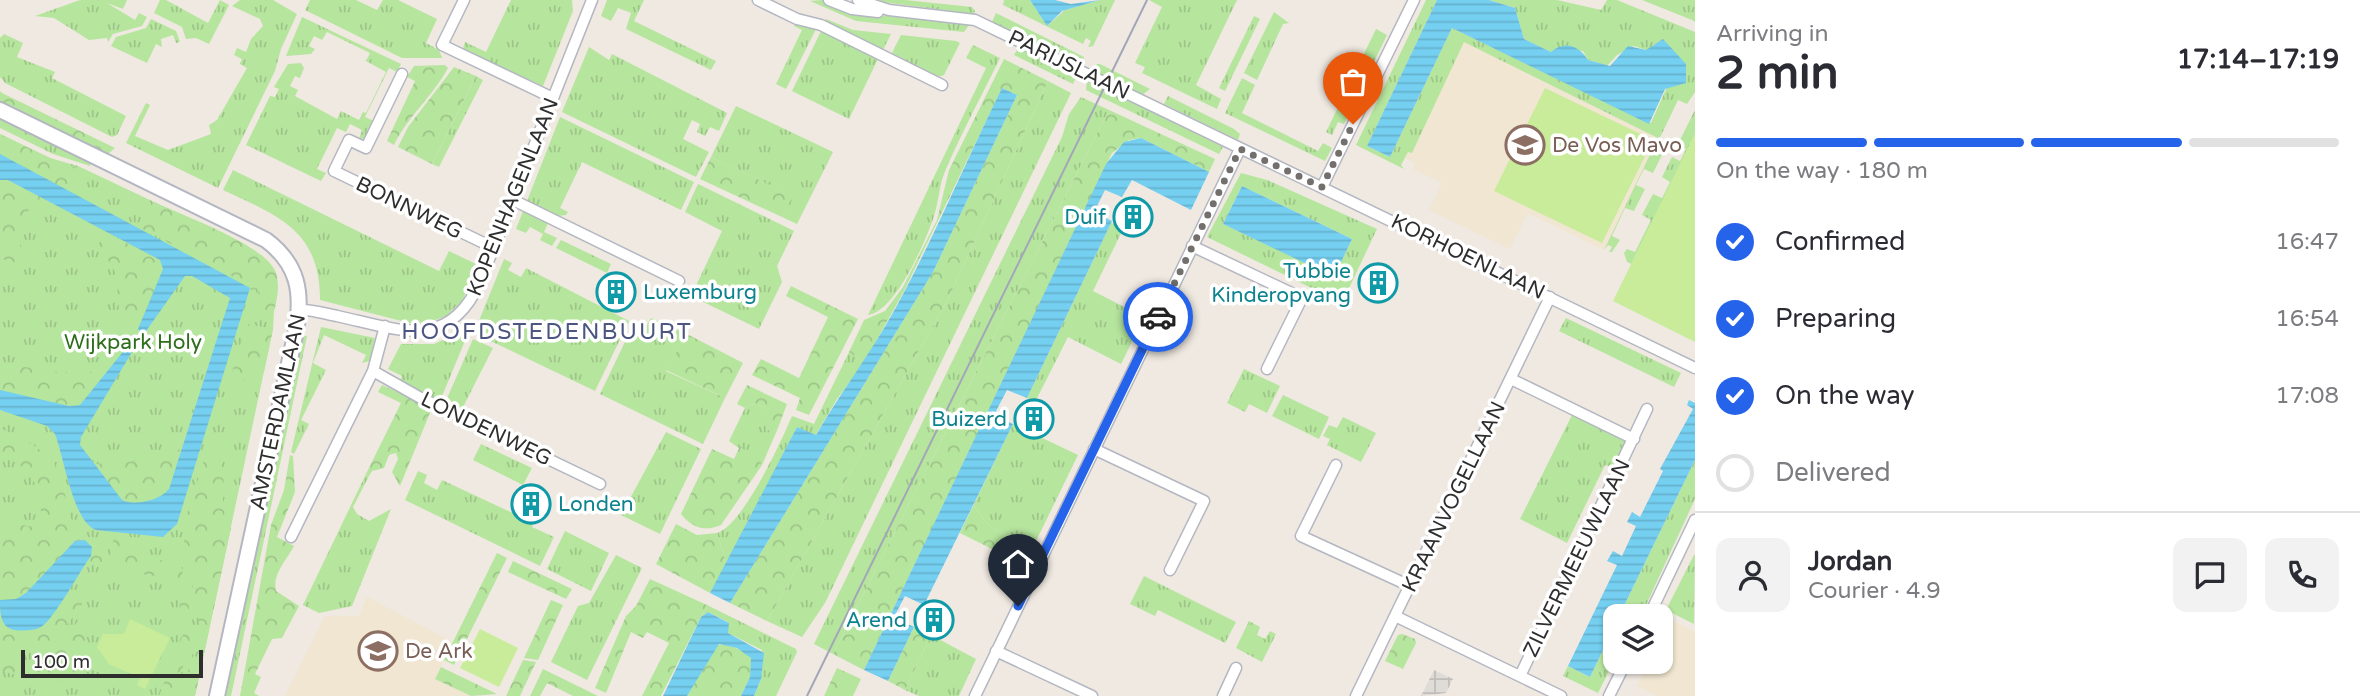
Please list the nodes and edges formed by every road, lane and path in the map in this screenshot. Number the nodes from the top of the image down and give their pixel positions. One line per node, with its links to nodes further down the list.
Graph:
1 (464, 0): 10 (street)
2 (592, 0): 10 (street, KOPENHAGENLAAN)
3 (758, 0): 9 (street)
4 (829, 0): 7 (street, PARIJSLAAN)
5 (858, 0): 7 (street, PARIJSLAAN)
6 (1414, 0): 13 (street)
7 (889, 10): 12 (street, PARIJSLAAN)
8 (402, 74): 16 (street, BONNWEG)
9 (942, 85)
10 (553, 98): 14 (street, KOPENHAGENLAAN)
11 (0, 110): 19 (street, AMSTERDAMLAAN)
12 (1240, 149): 13 (street, KORHOENLAAN); 15 (street)
13 (1322, 187): 18 (street, KORHOENLAAN)
14 (513, 200): 16 (street, KOPENHAGENLAAN); 17 (street)
15 (1192, 247): 22 (street); 27 (street)
16 (494, 248): 20 (street, KOPENHAGENLAAN)
17 (680, 281)
18 (1550, 297): 21 (street, KORHOENLAAN); 24 (street, KRAANVOGELLAAN)
19 (300, 310): 20 (street, KOPENHAGENLAAN); 40 (street, AMSTERDAMLAAN)
20 (385, 326): 23 (street)
21 (1695, 368)
22 (1267, 369)
23 (373, 371): 29 (street, LONDENWEG); 31 (street)
24 (1511, 379): 26 (street, ZILVERMEEUWLAAN); 33 (street, KRAANVOGELLAAN)
25 (1647, 409): 26 (street, ZILVERMEEUWLAAN)
26 (1634, 439): 39 (street, ZILVERMEEUWLAAN)
27 (1094, 449): 32 (street); 36 (street)
28 (1336, 465): 33 (street)
29 (600, 484)
30 (1694, 524): 34 (street)
31 (291, 537)
32 (1170, 570)
33 (1410, 586): 35 (street, KRAANVOGELLAAN)
34 (1655, 604)
35 (1395, 616): 39 (street); 44 (street, KRAANVOGELLAAN)
36 (996, 651): 41 (street); 42 (street)
37 (1236, 668): 43 (street)
38 (1620, 674): 46 (street)
39 (1520, 676): 45 (street)
40 (219, 696)
41 (975, 696)
42 (1092, 696)
43 (1223, 696)
44 (1356, 696)
45 (1561, 696)
46 (1609, 696)

